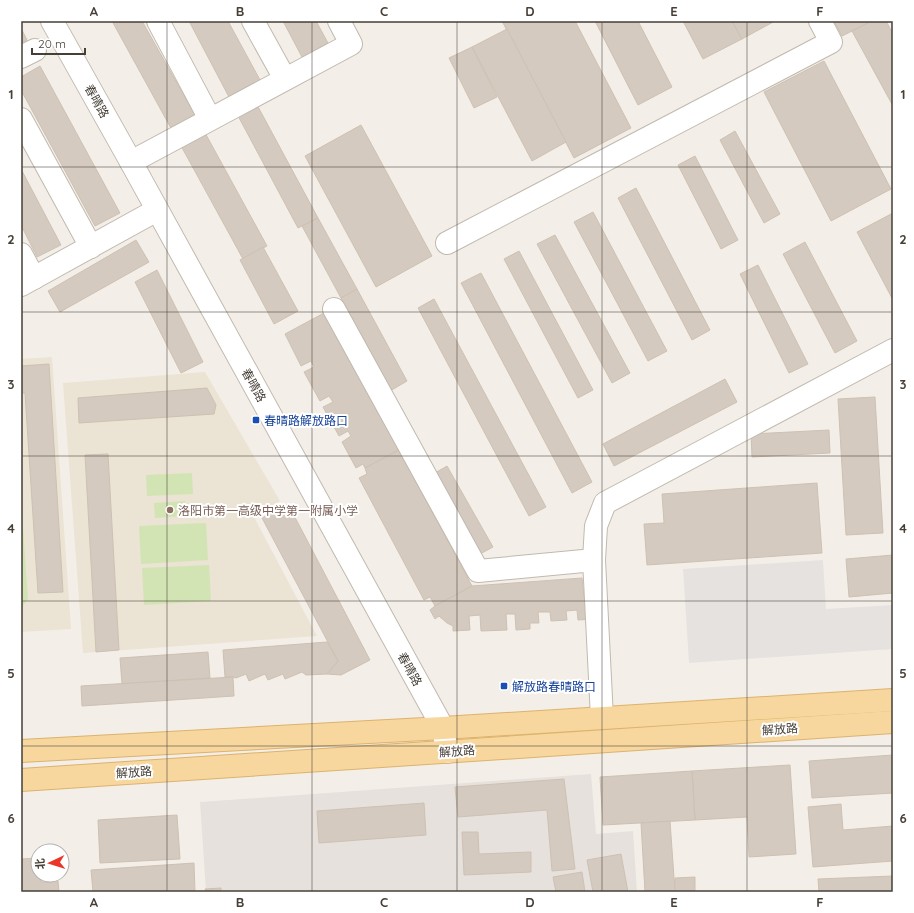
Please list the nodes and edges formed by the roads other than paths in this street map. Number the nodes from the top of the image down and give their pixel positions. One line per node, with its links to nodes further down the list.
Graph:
1 (52, 21): 9 (street, 春晴路)
2 (158, 21): 7 (street)
3 (253, 21): 6 (street)
4 (339, 21): 6 (street)
5 (820, 21): 11 (street)
6 (285, 79): 7 (street)
7 (210, 119): 9 (street)
8 (21, 120): 12 (street)
9 (131, 162): 10 (street, 春晴路)
10 (157, 210): 12 (street); 21 (street, 春晴路)
11 (447, 243)
12 (91, 246): 14 (street)
13 (21, 254): 14 (street)
14 (28, 282)
15 (334, 309): 17 (street)
16 (893, 350): 17 (street)
17 (594, 560): 19 (street)
18 (893, 700): 19 (main road, 解放路)
19 (602, 718): 21 (main road, 解放路)
20 (893, 722): 23 (main road, 解放路)
21 (443, 728): 22 (main road, 解放路); 23 (street, 春晴路)
22 (21, 750)
23 (447, 752): 24 (main road, 解放路)
24 (21, 780)

